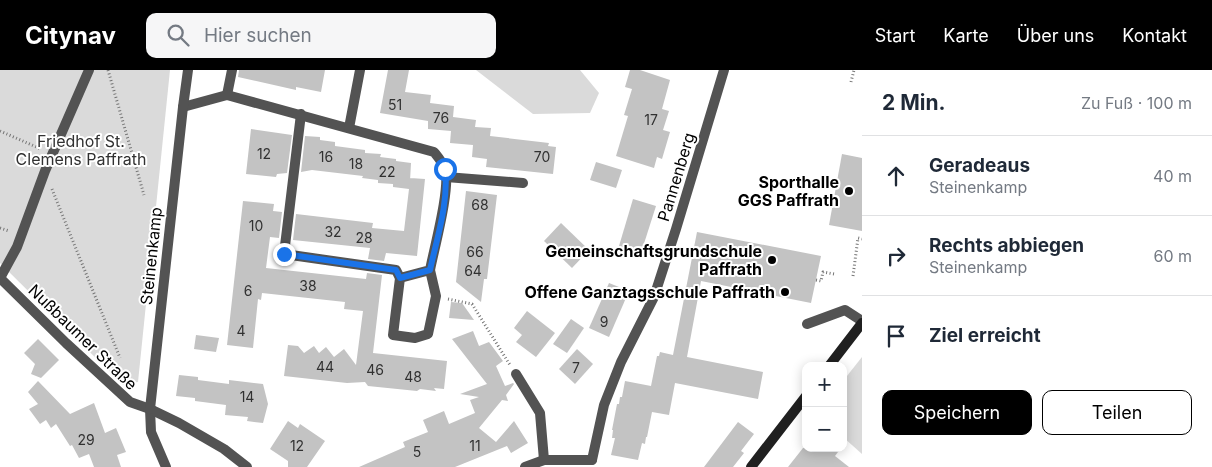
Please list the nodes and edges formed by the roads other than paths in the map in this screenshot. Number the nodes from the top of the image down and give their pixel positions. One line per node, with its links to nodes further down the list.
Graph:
1 (89, 70): 13 (street)
2 (188, 70): 7 (street, Steinenkamp)
3 (232, 70): 6 (street)
4 (360, 70): 9 (street)
5 (724, 70): 22 (street, Pannenberg)
6 (227, 95): 7 (street); 8 (street)
7 (182, 106): 20 (street, Steinenkamp)
8 (301, 114): 9 (street); 14 (street)
9 (349, 128): 10 (street)
10 (446, 177): 11 (street); 12 (street)
11 (524, 183)
12 (430, 270): 14 (street); 14 (street)
13 (0, 278): 20 (street, Nußbaumer Straße)
14 (400, 278)
15 (862, 322): 16 (street); 17 (main road)
16 (807, 324)
17 (832, 362)
18 (516, 374): 21 (street)
19 (802, 401): 26 (main road)
20 (150, 409): 23 (street); 24 (street, Nußbaumer Straße)
21 (544, 460): 22 (street); 25 (street)
22 (594, 464)
23 (166, 467)
24 (247, 467)
25 (525, 467)
26 (752, 467)

